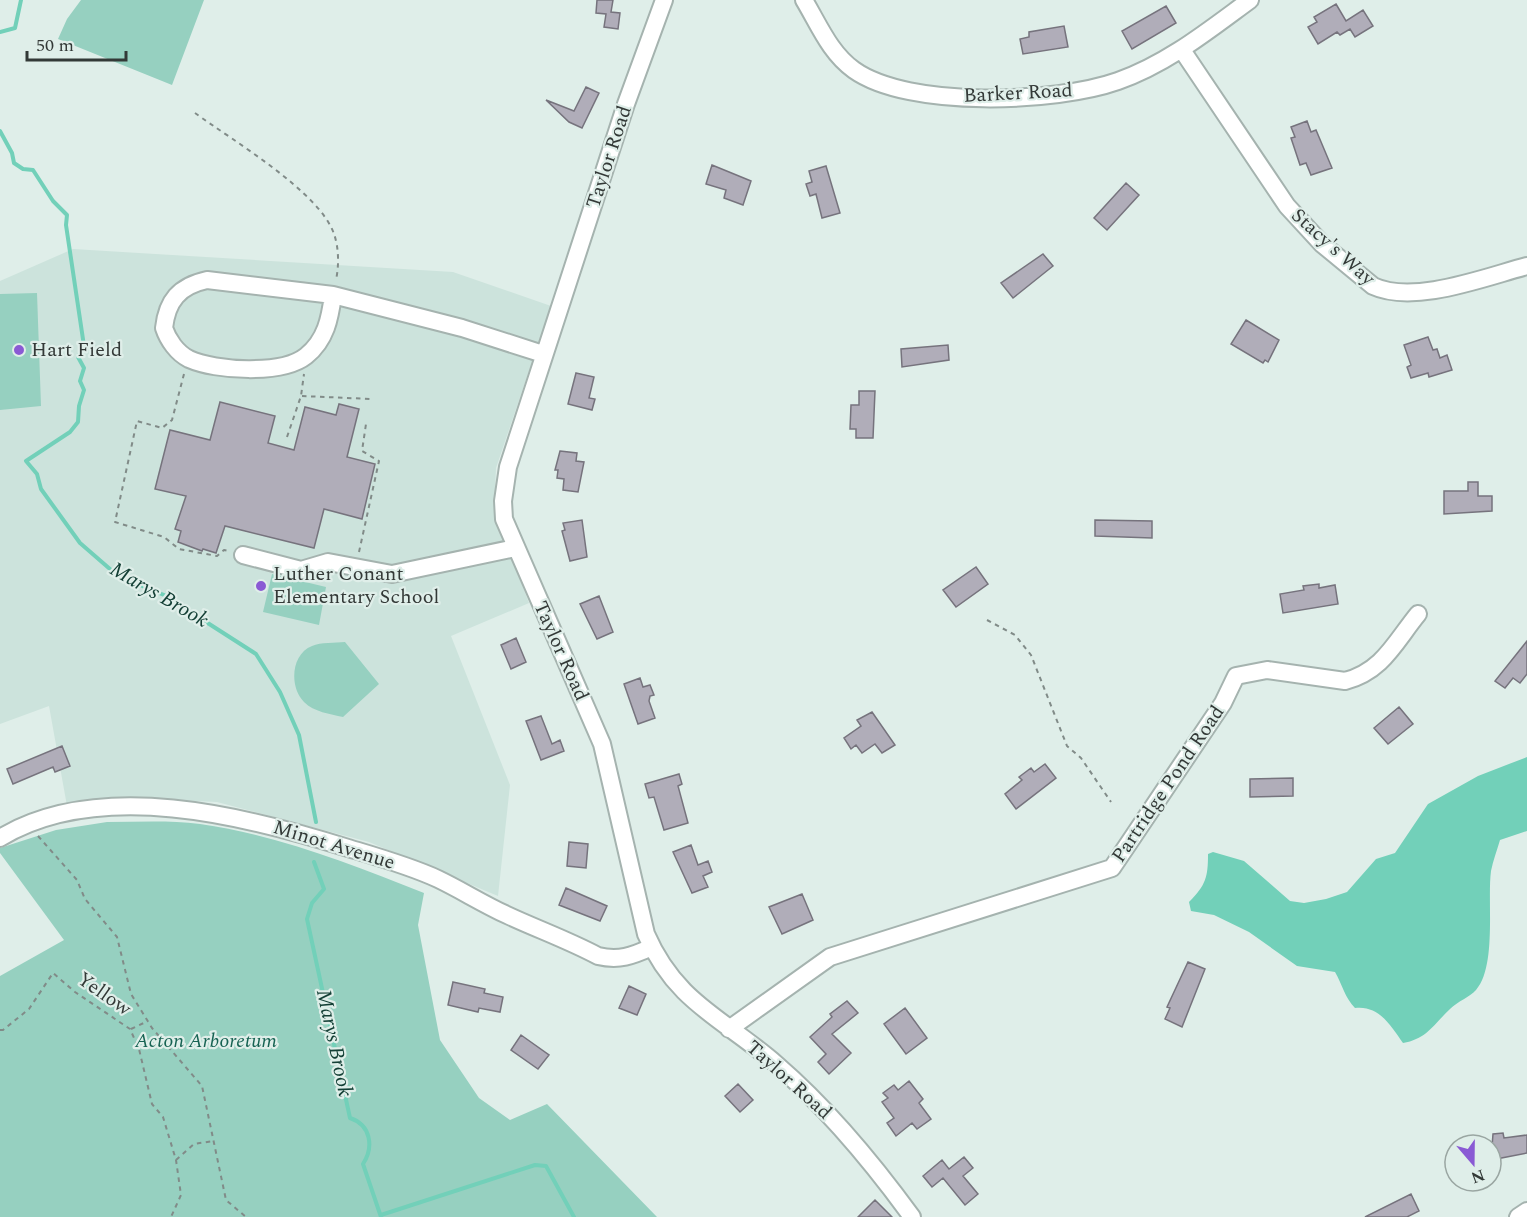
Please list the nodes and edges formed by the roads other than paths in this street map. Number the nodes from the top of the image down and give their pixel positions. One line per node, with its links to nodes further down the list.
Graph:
1 (664, 0): 7 (street, Taylor Road)
2 (804, 0): 4 (street, Barker Road)
3 (1250, 0): 4 (street, Barker Road)
4 (1182, 50): 5 (street, Stacy's Way)
5 (1527, 266)
6 (333, 295): 6 (street); 7 (street)
7 (543, 354): 8 (street, Taylor Road)
8 (515, 548): 9 (street); 12 (street, Taylor Road)
9 (243, 555)
10 (1418, 614): 13 (street, Partridge Pond Road)
11 (0, 838): 12 (street, Minot Avenue)
12 (652, 947): 13 (street, Taylor Road)
13 (729, 1029): 15 (street, Taylor Road)
14 (1527, 1211): 16 (street)
15 (912, 1217)
16 (1518, 1217)

